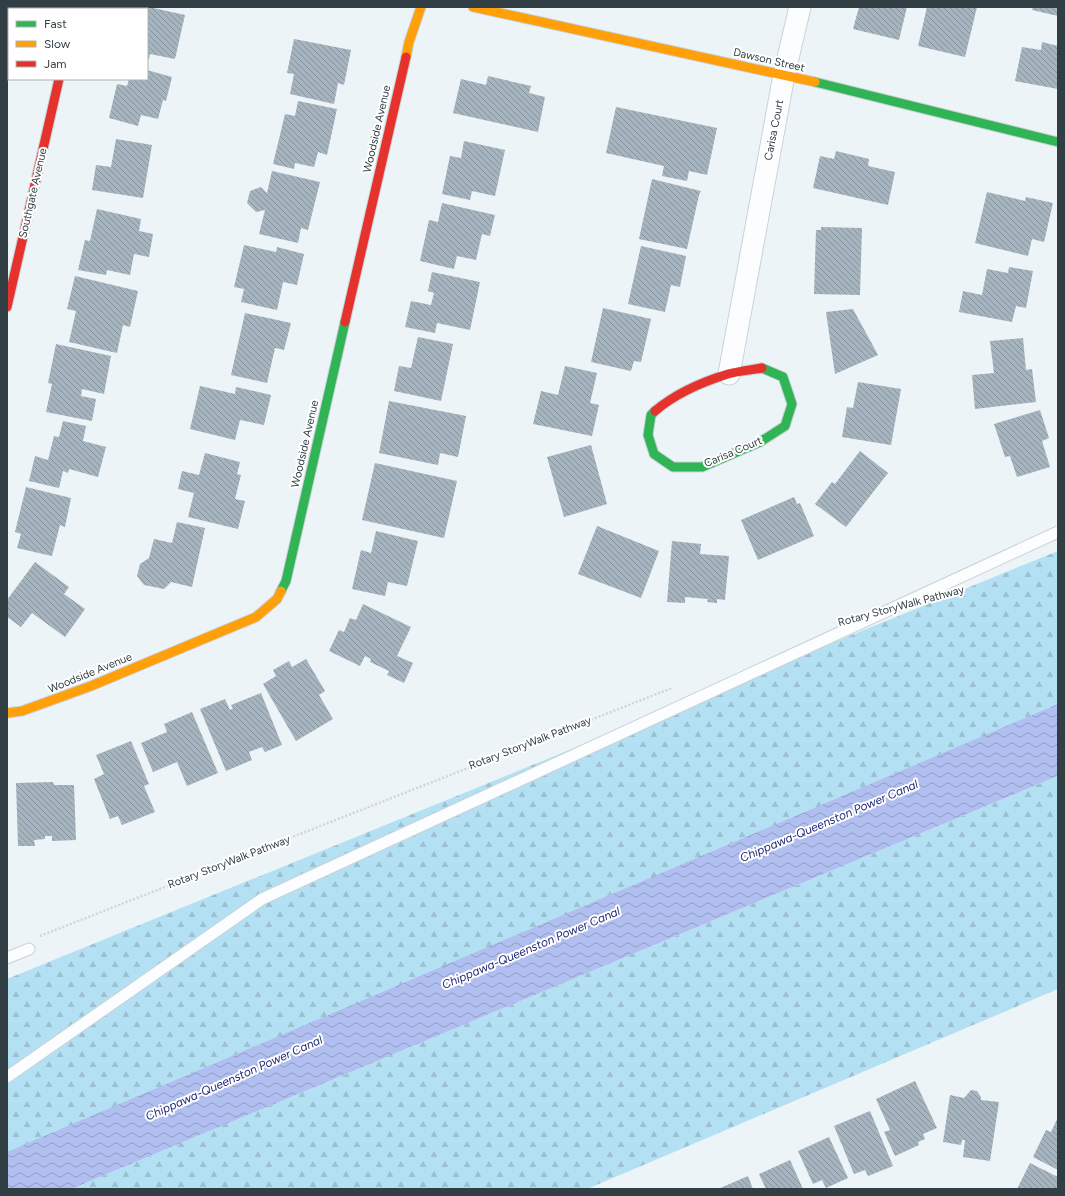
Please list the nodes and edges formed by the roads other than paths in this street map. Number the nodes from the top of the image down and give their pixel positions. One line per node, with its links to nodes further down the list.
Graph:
1 (421, 7): 10 (street, Woodside Avenue)
2 (473, 7): 4 (street, Dawson Street)
3 (800, 7): 4 (street, Carisa Court)
4 (784, 75): 6 (street, Dawson Street); 8 (street, Carisa Court)
5 (59, 80): 7 (street, Southgate Avenue)
6 (1058, 142)
7 (7, 307)
8 (729, 374): 8 (street, Carisa Court)
9 (1058, 532): 13 (lane)
10 (7, 713)
11 (30, 949): 12 (lane)
12 (7, 958)
13 (7, 1077)

